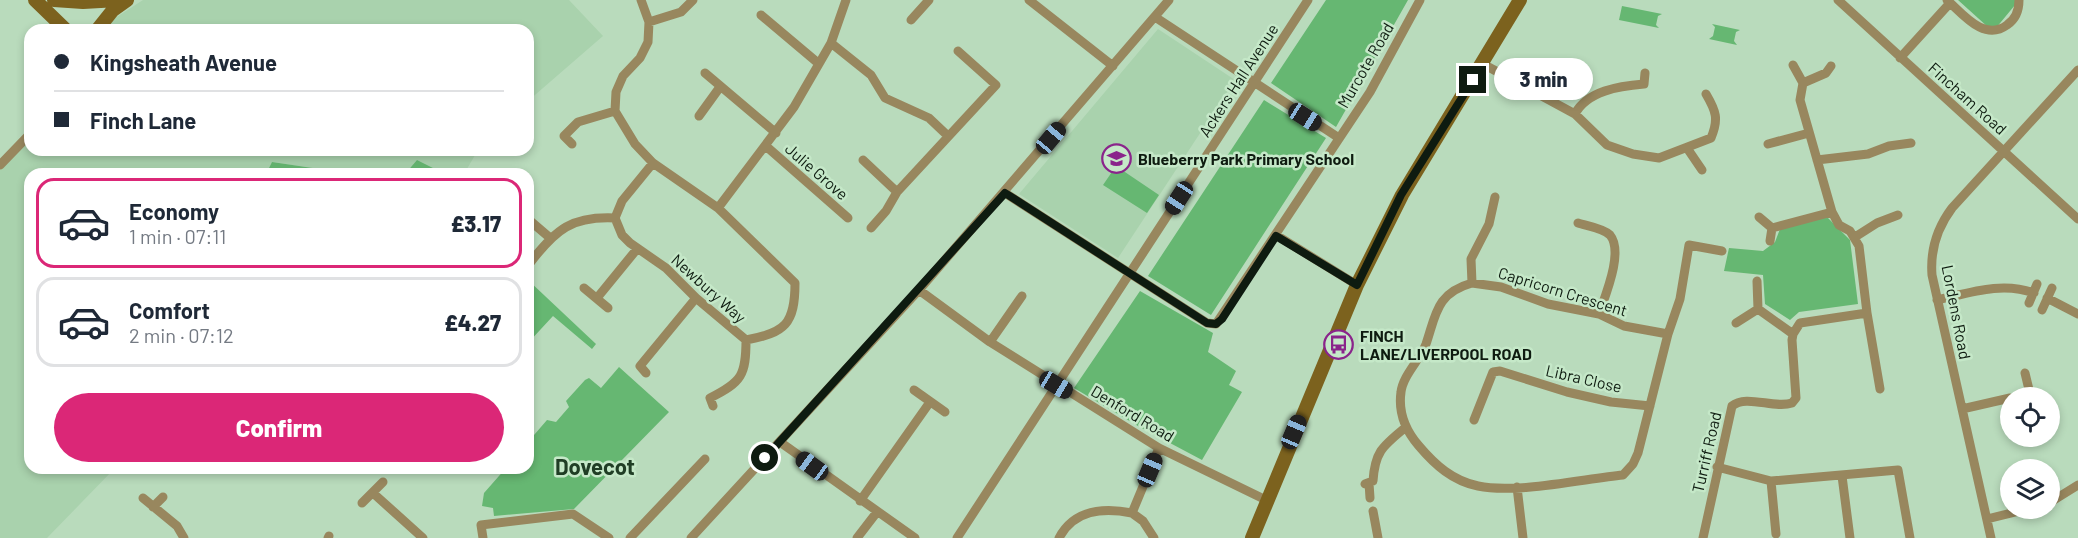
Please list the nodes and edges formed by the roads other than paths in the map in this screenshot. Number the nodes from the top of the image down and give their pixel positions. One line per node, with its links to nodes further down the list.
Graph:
1 (34, 0): 24 (street)
2 (54, 0): 17 (street)
3 (118, 0): 19 (street)
4 (127, 0): 27 (street)
5 (641, 0): 23 (street)
6 (693, 0): 23 (street)
7 (846, 0): 30 (street)
8 (929, 0): 22 (street)
9 (1030, 0): 36 (street)
10 (1169, 0): 21 (street)
11 (1308, 0): 42 (street, Ackers Hall Avenue)
12 (1420, 0): 51 (street, Murcote Road)
13 (1520, 0): 34 (street)
14 (1838, 0): 32 (street, Fincham Road)
15 (2019, 0): 16 (street); 28 (street)
16 (2030, 0)
17 (61, 1): 19 (street); 25 (street)
18 (1949, 1): 28 (street); 32 (street)
19 (83, 2): 26 (street)
20 (761, 15): 33 (street)
21 (1155, 17): 36 (street); 42 (street)
22 (911, 20)
23 (649, 22): 45 (street)
24 (61, 24)
25 (61, 24)
26 (98, 24)
27 (101, 24)
28 (1992, 30): 29 (street)
29 (1992, 41)
30 (831, 43): 33 (street); 50 (street)
31 (958, 51): 50 (street)
32 (1900, 58): 58 (street, Fincham Road)
33 (818, 63): 48 (street)
34 (1483, 64): 46 (street); 88 (street)
35 (1793, 65): 41 (street)
36 (1113, 66): 65 (street)
37 (1831, 66): 41 (street)
38 (2078, 70): 58 (street, Lordens Road)
39 (705, 73): 43 (street)
40 (1645, 73): 46 (street)
41 (1803, 83): 49 (street)
42 (1253, 84): 51 (street); 85 (street, Ackers Hall Avenue)
43 (720, 87): 47 (street); 48 (street)
44 (1706, 94): 57 (street)
45 (615, 111): 54 (street); 61 (street)
46 (1575, 114): 57 (street)
47 (699, 116)
48 (776, 133): 56 (street)
49 (1809, 133): 55 (street); 60 (street)
50 (948, 136): 64 (street)
51 (1339, 138): 78 (street, Murcote Road)
52 (24, 140): 62 (street)
53 (1911, 143): 60 (street)
54 (572, 144)
55 (1768, 144)
56 (766, 147): 67 (street); 72 (street, Julie Grove)
57 (1688, 148): 63 (street)
58 (2004, 151): 73 (street, Fincham Road); 96 (street, Lordens Road)
59 (863, 160): 64 (street)
60 (1817, 160): 68 (street)
61 (653, 164): 67 (street); 71 (street)
62 (0, 165)
63 (1701, 170)
64 (897, 192): 76 (street)
65 (1005, 193): 85 (street); 91 (street)
66 (1495, 197): 87 (street)
67 (718, 208): 107 (street, Newbury Way)
68 (1833, 212): 77 (street); 80 (street)
69 (1898, 215): 80 (street)
70 (1759, 217): 77 (street)
71 (615, 218): 79 (street); 82 (street, Newbury Way)
72 (848, 218)
73 (2078, 219)
74 (1578, 223): 102 (street)
75 (534, 224): 79 (street)
76 (871, 228)
77 (1772, 228): 81 (street)
78 (1276, 236): 85 (street, Murcote Road); 88 (street)
79 (549, 237): 84 (street)
80 (1855, 237): 101 (street)
81 (1770, 240)
82 (637, 249): 93 (street); 94 (street, Newbury Way)
83 (1722, 250): 105 (street, Capricorn Crescent)
84 (534, 258)
85 (1129, 273): 111 (street, Ackers Hall Avenue)
86 (1757, 281): 99 (street)
87 (1472, 283): 102 (street, Capricorn Crescent); 122 (street, Capricorn Crescent)
88 (1357, 285): 137 (street)
89 (584, 288): 93 (street)
90 (2052, 288): 95 (street)
91 (919, 290): 108 (street, Denford Road); 123 (street)
92 (1022, 296): 108 (street)
93 (597, 298): 98 (street)
94 (696, 298): 107 (street, Newbury Way); 109 (street)
95 (2048, 298): 100 (street); 103 (street)
96 (1937, 300): 97 (street); 119 (street, Lordens Road)
97 (2029, 303)
98 (608, 308)
99 (1758, 309): 104 (street); 106 (street)
100 (2042, 310)
101 (1867, 313): 106 (street); 113 (street)
102 (1599, 314): 105 (street, Capricorn Crescent)
103 (2078, 314)
104 (1736, 323)
105 (1668, 334): 118 (street, Capricorn Crescent)
106 (1793, 334): 126 (street, Turriff Road)
107 (746, 340): 117 (street)
108 (990, 342): 111 (street, Denford Road)
109 (646, 373)
110 (2025, 373): 112 (street)
111 (1056, 385): 124 (street, Denford Road); 155 (street, Ackers Hall Avenue)
112 (2028, 387)
113 (1880, 389)
114 (914, 390): 116 (street)
115 (2000, 401): 119 (street)
116 (930, 402): 120 (street); 138 (street)
117 (713, 406)
118 (1650, 406): 121 (street, Libra Close); 131 (street, Capricorn Crescent)
119 (1962, 410): 145 (street, Lordens Road)
120 (945, 412)
121 (1474, 420)
122 (1406, 427): 131 (street, Capricorn Crescent); 136 (street)
123 (780, 442): 138 (street); 152 (street)
124 (1159, 448): 137 (street, Denford Road); 143 (street)
125 (705, 459): 151 (street)
126 (1718, 467): 128 (street); 161 (street, Turriff Road)
127 (1842, 476): 128 (street); 162 (street); 163 (street)
128 (1771, 481): 146 (street)
129 (383, 482): 132 (street)
130 (2078, 485): 133 (street)
131 (1517, 487): 160 (street)
132 (373, 493): 139 (street); 148 (street)
133 (2060, 496)
134 (163, 497): 140 (street)
135 (143, 498): 140 (street)
136 (1370, 498)
137 (1266, 500): 158 (street)
138 (860, 501): 142 (street)
139 (362, 503)
140 (153, 507): 147 (street)
141 (1373, 511): 159 (street)
142 (877, 512): 153 (street); 154 (street)
143 (1132, 513): 156 (street); 157 (street)
144 (2000, 516): 145 (street)
145 (1987, 519): 164 (street, Lordens Road)
146 (1776, 534)
147 (184, 538)
148 (423, 538)
149 (483, 538): 150 (street)
150 (609, 538)
151 (630, 538)
152 (691, 538)
153 (857, 538)
154 (915, 538)
155 (957, 538)
156 (1059, 538)
157 (1155, 538)
158 (1252, 538)
159 (1378, 538)
160 (1523, 538)
161 (1703, 538)
162 (1850, 538)
163 (1910, 538)
164 (1991, 538)

